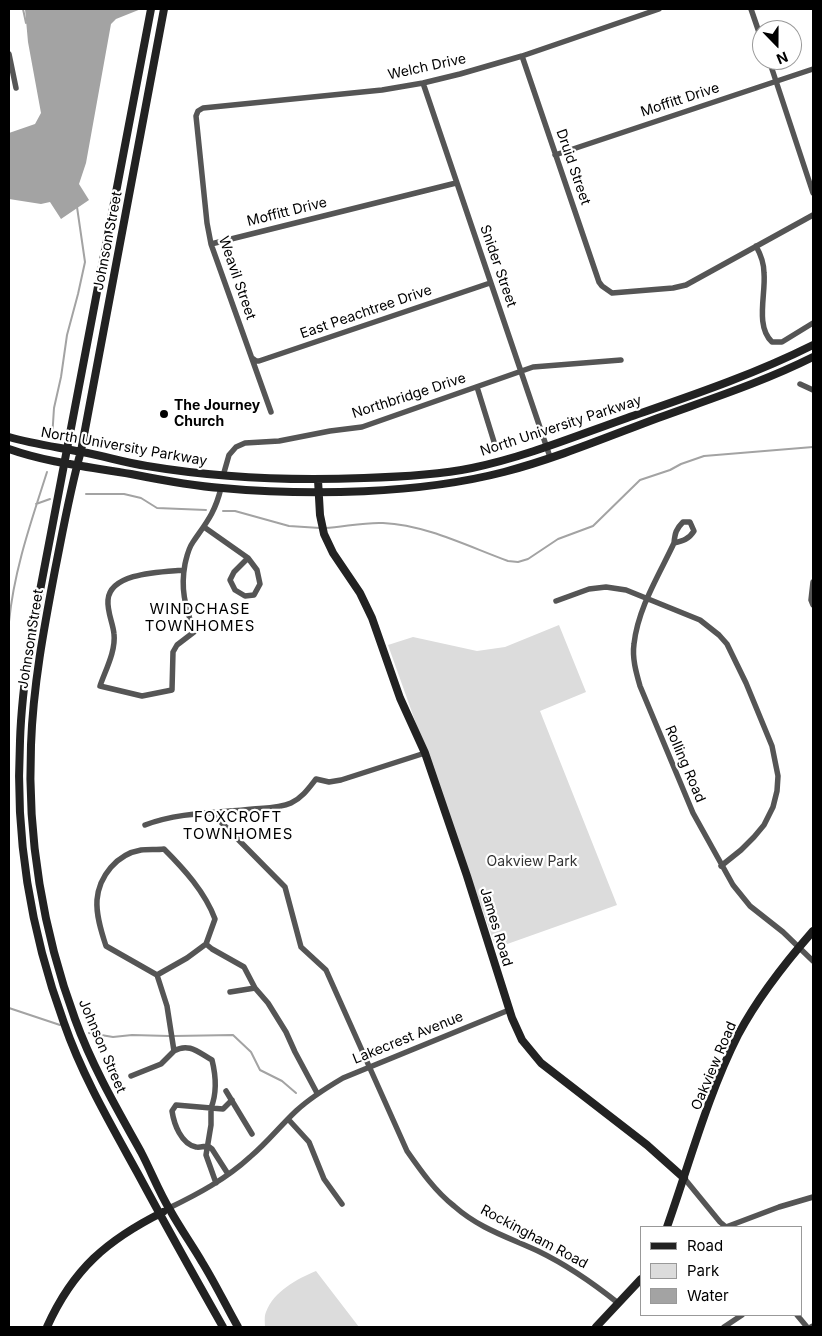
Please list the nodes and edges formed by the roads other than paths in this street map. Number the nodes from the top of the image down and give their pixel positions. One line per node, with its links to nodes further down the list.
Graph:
1 (151, 9): 34 (main road, Johnson Street)
2 (164, 9): 35 (main road, Johnson Street)
3 (659, 9): 5 (street, Welch Drive)
4 (9, 54): 6 (street)
5 (522, 56): 9 (street, Welch Drive); 13 (street, Druid Street)
6 (9, 61): 11 (street)
7 (813, 69): 10 (street, Moffitt Drive)
8 (772, 70): 10 (street)
9 (423, 82): 12 (street, Welch Drive); 14 (street, Snider Street)
10 (776, 82): 13 (street, Moffitt Drive); 15 (street)
11 (16, 88)
12 (196, 116): 17 (street, Weavil Street)
13 (555, 155): 18 (street, Druid Street)
14 (456, 183): 17 (street, Moffitt Drive); 19 (street, Snider Street)
15 (813, 193)
16 (813, 214): 18 (street)
17 (211, 244): 23 (street, Weavil Street)
18 (756, 246): 20 (street)
19 (490, 283): 23 (street, East Peachtree Drive); 25 (street, Snider Street)
20 (813, 323)
21 (813, 345): 32 (main road, North University Parkway)
22 (813, 357): 36 (main road, North University Parkway)
23 (252, 358): 29 (street, Weavil Street)
24 (621, 360): 25 (street, Northbridge Drive)
25 (520, 371): 27 (street, Northbridge Drive); 32 (street, Snider Street)
26 (800, 384): 28 (street)
27 (477, 387): 31 (street); 39 (street, Northbridge Drive)
28 (813, 390)
29 (271, 412)
30 (9, 436): 34 (main road, North University Parkway)
31 (496, 445)
32 (546, 447): 36 (street, Snider Street); 40 (main road, North University Parkway)
33 (9, 449): 37 (main road, North University Parkway)
34 (66, 449): 35 (main road, North University Parkway); 37 (main road, Johnson Street)
35 (81, 452): 38 (main road, Johnson Street); 39 (main road, North University Parkway)
36 (550, 458): 42 (main road, North University Parkway)
37 (64, 463): 38 (main road, North University Parkway); 79 (main road, Johnson Street)
38 (77, 464): 41 (main road, North University Parkway); 78 (main road, Johnson Street)
39 (223, 476): 40 (main road, North University Parkway)
40 (318, 480): 42 (main road, James Road)
41 (221, 488): 42 (main road, North University Parkway); 43 (street)
42 (318, 492): 51 (main road, James Road)
43 (204, 527): 45 (street); 46 (street)
44 (674, 543): 48 (street, Rolling Road)
45 (248, 558): 45 (street)
46 (184, 570): 46 (street)
47 (813, 582): 50 (street)
48 (648, 600): 49 (street); 54 (street, Rolling Road); 54 (street)
49 (556, 601)
50 (813, 605)
51 (425, 753): 52 (street); 62 (main road, James Road)
52 (212, 813): 53 (street); 64 (street, Rockingham Road)
53 (145, 825)
54 (721, 866): 57 (street, Rolling Road)
55 (813, 931): 57 (main road, Oakview Road)
56 (206, 944): 59 (street); 59 (street); 60 (street)
57 (799, 947): 58 (street, Rolling Road); 74 (main road, Oakview Road)
58 (813, 961)
59 (157, 975): 63 (street)
60 (256, 988): 61 (street); 67 (street)
61 (230, 992)
62 (509, 1010): 64 (street, Lakecrest Avenue); 74 (main road, James Road)
63 (174, 1051): 65 (street); 69 (street)
64 (369, 1068): 67 (street, Lakecrest Avenue); 84 (street, Rockingham Road)
65 (131, 1076)
66 (226, 1092): 68 (street)
67 (317, 1093): 70 (street, Lakecrest Avenue)
68 (232, 1100): 69 (street); 71 (street)
69 (211, 1108): 72 (street); 72 (street)
70 (288, 1119): 73 (street, Lakecrest Avenue); 77 (street)
71 (252, 1134)
72 (208, 1146): 73 (street); 75 (street)
73 (228, 1174): 75 (street, Lakecrest Avenue)
74 (684, 1178): 80 (main road, Oakview Road); 81 (street, James Road)
75 (216, 1183): 78 (street, Lakecrest Avenue)
76 (813, 1197): 82 (street)
77 (342, 1204)
78 (169, 1208): 79 (main road, Lakecrest Avenue); 89 (main road, Johnson Street)
79 (158, 1214): 87 (main road, Lakecrest Avenue); 88 (main road, Johnson Street)
80 (667, 1226)
81 (725, 1226)
82 (729, 1226)
83 (640, 1280): 84 (main road)
84 (618, 1303): 90 (main road)
85 (740, 1316): 91 (street)
86 (798, 1316): 92 (street)
87 (46, 1327)
88 (223, 1327)
89 (238, 1327)
90 (596, 1327)
91 (724, 1327)
92 (807, 1327)

